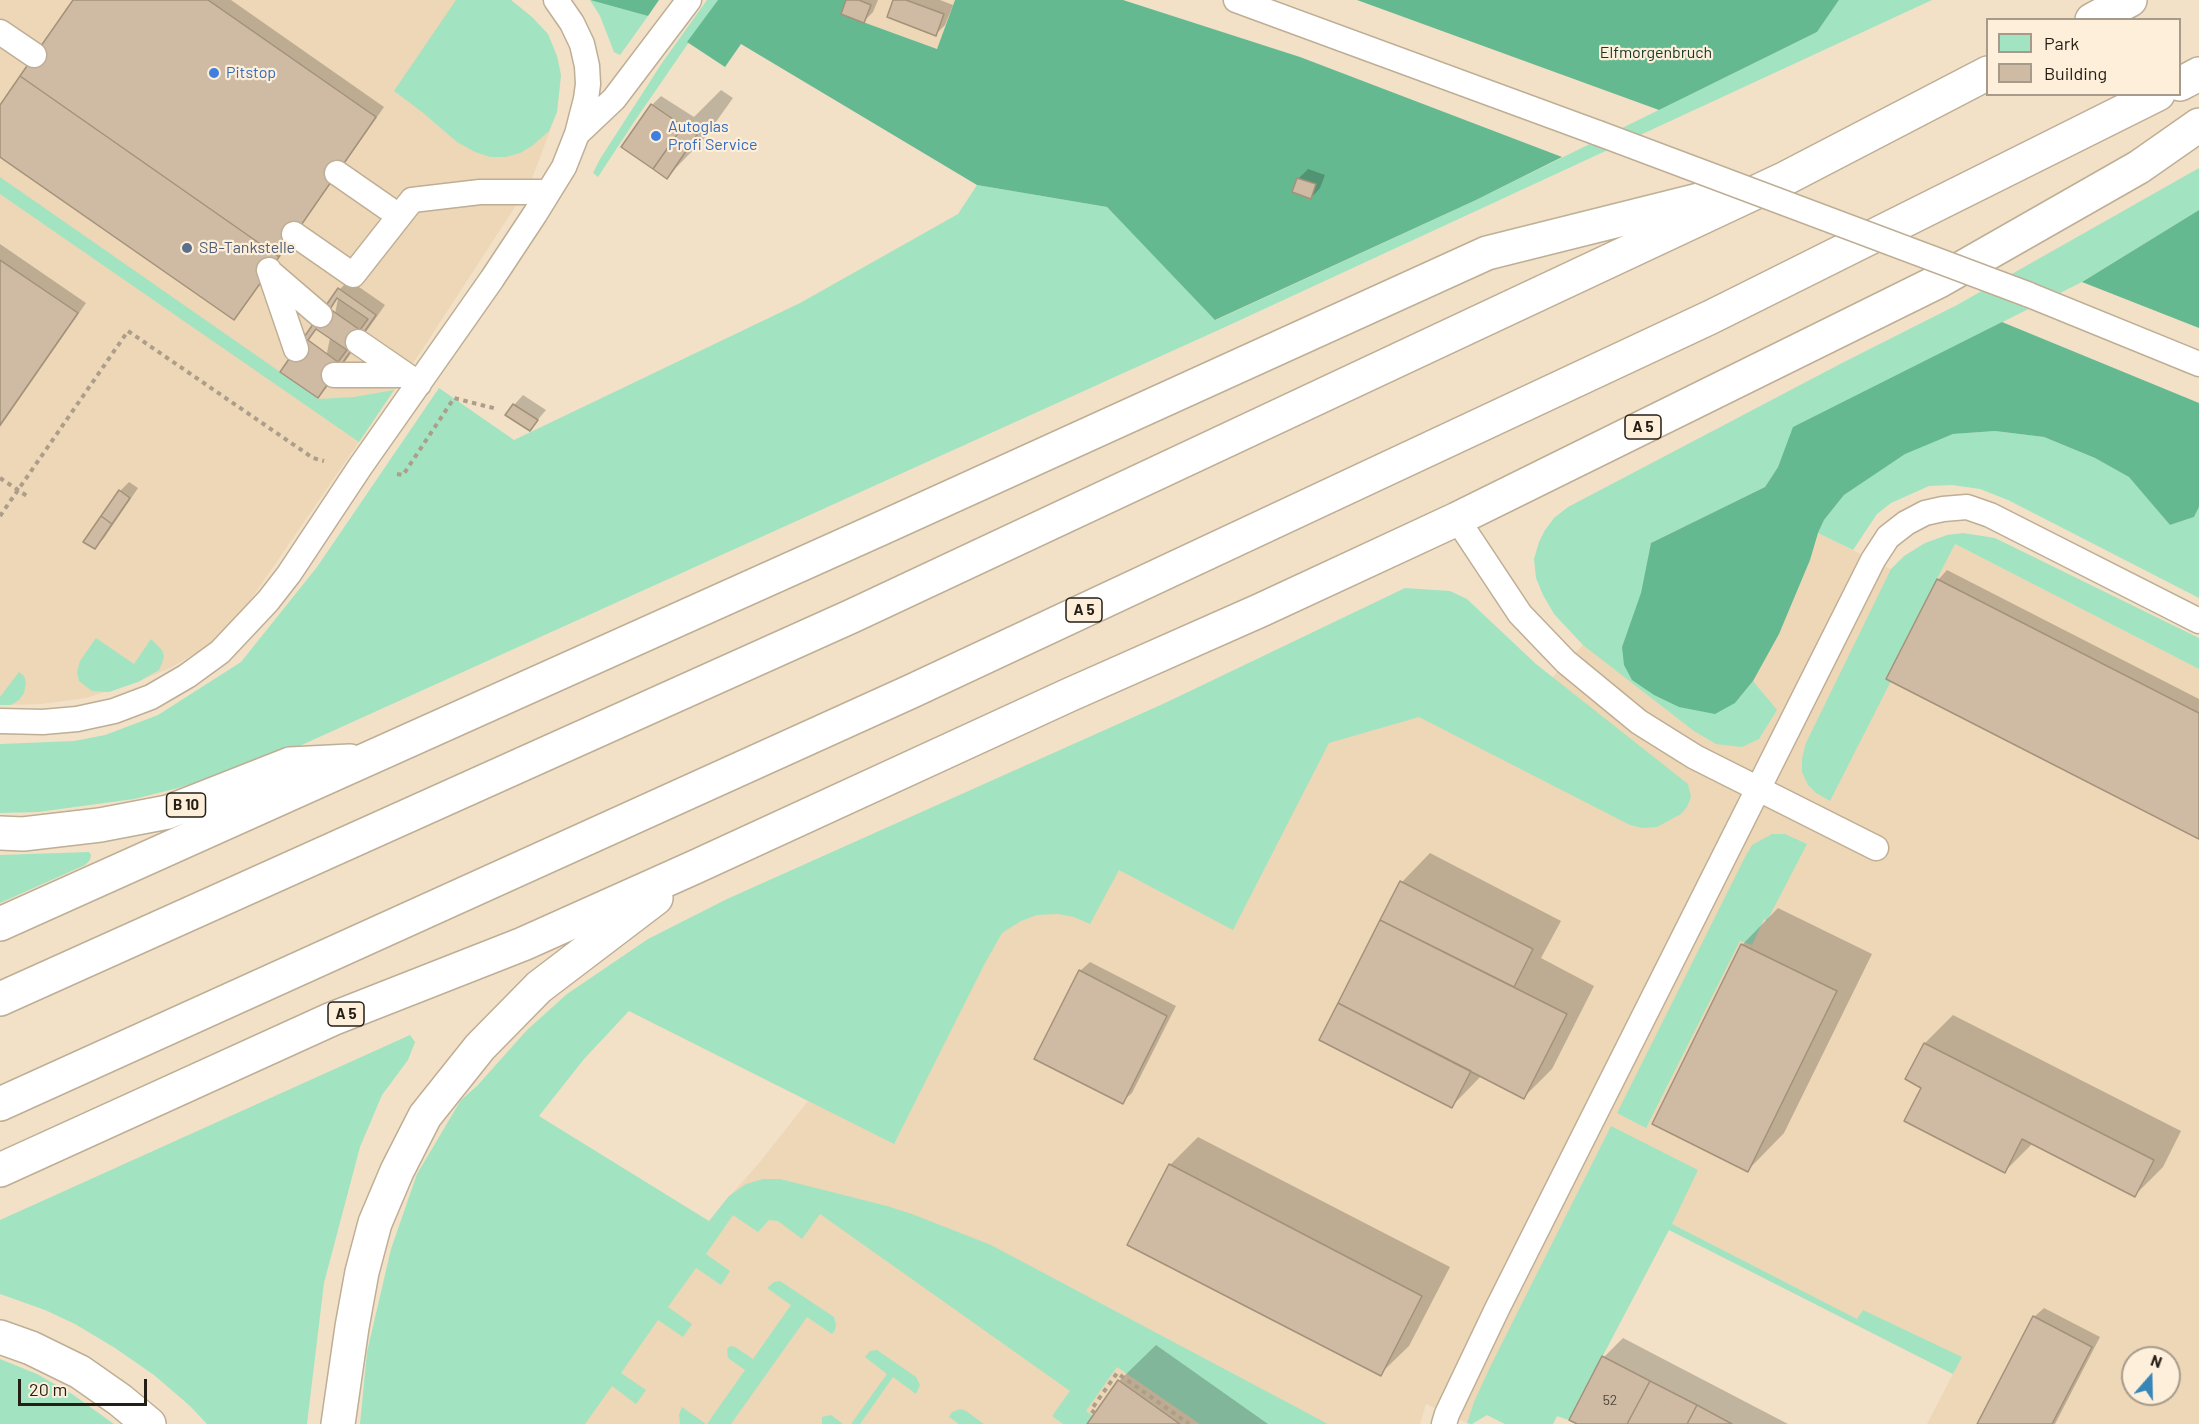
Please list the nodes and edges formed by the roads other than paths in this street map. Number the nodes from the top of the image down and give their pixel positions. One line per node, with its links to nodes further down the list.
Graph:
1 (556, 0): 13 (lane)
2 (688, 0): 13 (lane)
3 (1236, 0): 22 (lane, bridge)
4 (2130, 0): 5 (highway)
5 (2096, 18)
6 (0, 32): 7 (lane)
7 (34, 55)
8 (1986, 74): 15 (highway)
9 (2199, 74): 10 (highway)
10 (2181, 83)
11 (2154, 96): 35 (highway, A 5)
12 (2199, 126): 25 (highway, A 5)
13 (577, 134): 16 (lane)
14 (337, 173): 17 (lane)
15 (1786, 178): 28 (highway); 34 (highway)
16 (547, 192): 17 (lane); 24 (lane)
17 (399, 216): 18 (lane)
18 (294, 234)
19 (320, 315): 21 (lane)
20 (358, 342): 24 (lane)
21 (296, 349)
22 (2199, 364)
23 (334, 375): 24 (lane)
24 (412, 379): 27 (lane)
25 (1457, 519): 29 (lane); 32 (highway, A 5)
26 (2199, 621): 29 (lane)
27 (0, 722)
28 (366, 761): 30 (highway, B 10); 33 (highway)
29 (1759, 789): 31 (lane); 40 (lane)
30 (0, 833)
31 (1876, 848)
32 (695, 867): 36 (highway, A 5); 39 (highway)
33 (0, 924)
34 (0, 999)
35 (0, 1104)
36 (0, 1170)
37 (0, 1337): 38 (highway)
38 (149, 1424)
39 (338, 1424)
40 (1444, 1424)

